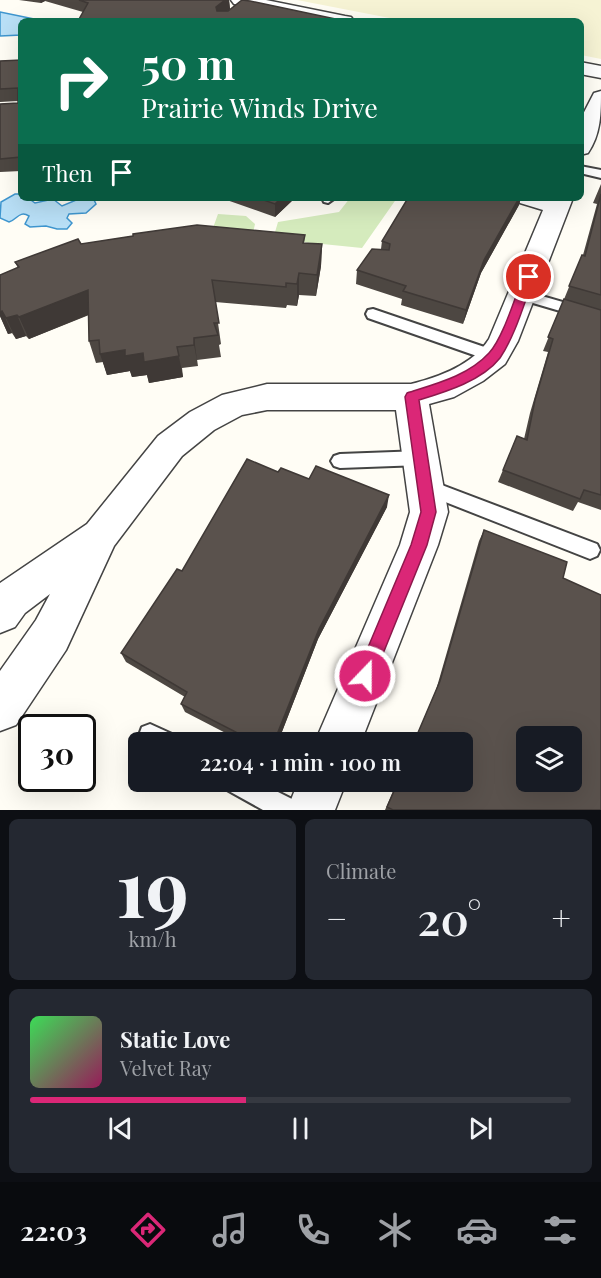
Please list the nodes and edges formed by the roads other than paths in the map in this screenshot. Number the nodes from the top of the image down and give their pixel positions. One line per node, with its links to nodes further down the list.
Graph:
1 (243, 3): 2 (street)
2 (328, 18)
3 (584, 69): 4 (street)
4 (601, 72)
5 (601, 97): 6 (street)
6 (584, 138)
7 (584, 170): 8 (lane)
8 (601, 174)
9 (549, 201): 10 (street)
10 (521, 295): 12 (lane); 13 (street)
11 (373, 314): 13 (lane)
12 (601, 318)
13 (494, 356): 14 (street)
14 (411, 397): 16 (street); 17 (street)
15 (340, 461): 16 (lane)
16 (423, 472): 18 (lane); 21 (street)
17 (101, 534): 19 (street); 20 (street)
18 (590, 550)
19 (0, 613)
20 (0, 709)
21 (342, 732)
22 (254, 792): 24 (lane)
23 (318, 792): 25 (street)
24 (287, 810)
25 (310, 810)

